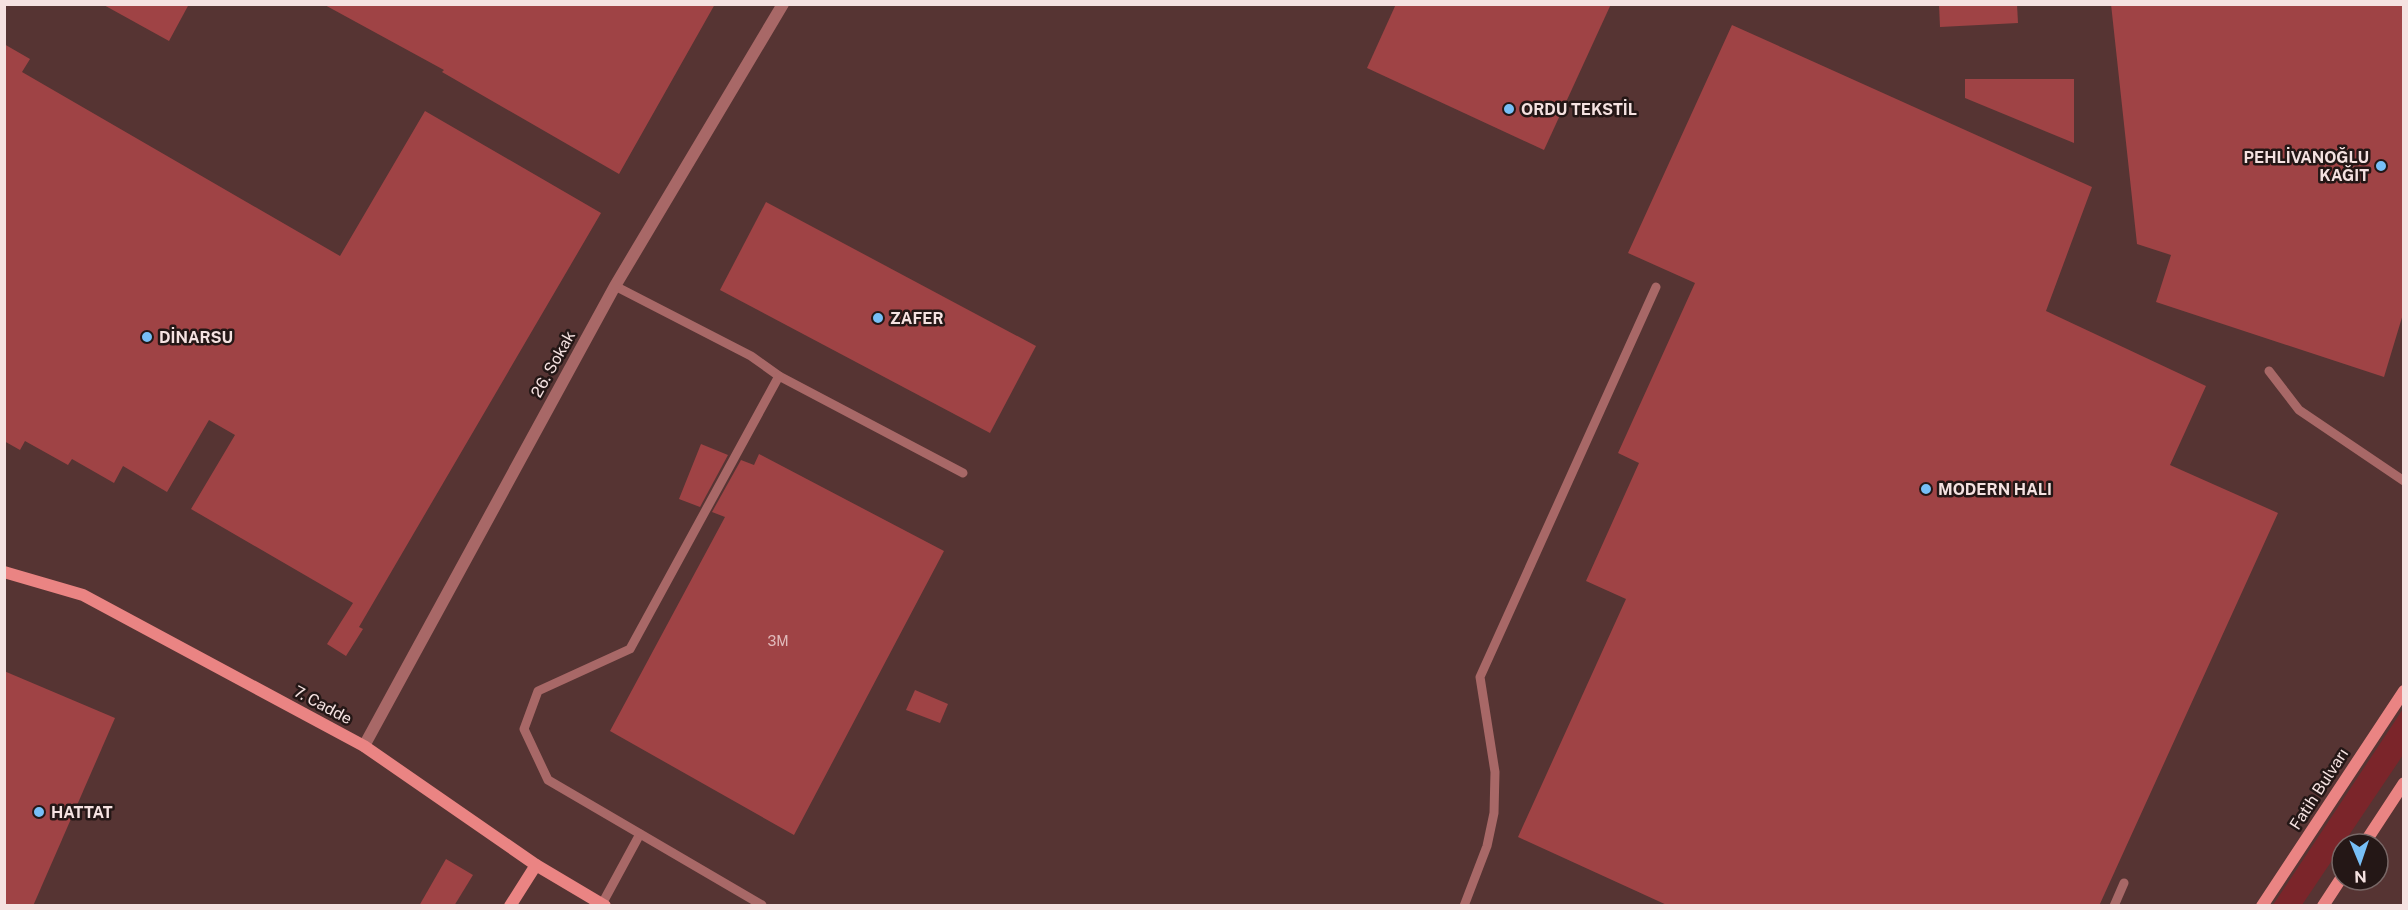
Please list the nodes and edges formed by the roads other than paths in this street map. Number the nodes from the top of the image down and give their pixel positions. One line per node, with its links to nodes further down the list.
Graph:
1 (783, 4): 2 (street, 26. Sokak)
2 (615, 286): 5 (lane); 10 (street, 26. Sokak)
3 (1656, 287): 20 (lane)
4 (2269, 371): 7 (lane)
5 (779, 376): 6 (lane); 13 (lane)
6 (963, 473)
7 (2403, 481)
8 (4, 572): 10 (street, 7. Cadde)
9 (2403, 691): 22 (street, Fatih Bulvarı)
10 (364, 746): 14 (street, 7. Cadde)
11 (2403, 783): 12 (street)
12 (2372, 832)
13 (640, 834): 17 (lane); 18 (lane)
14 (536, 865): 17 (street, 7. Cadde); 19 (street)
15 (2124, 883): 21 (lane)
16 (2332, 892): 23 (street)
17 (604, 905)
18 (762, 905)
19 (510, 906)
20 (1464, 906)
21 (2114, 906)
22 (2262, 906)
23 (2323, 906)

